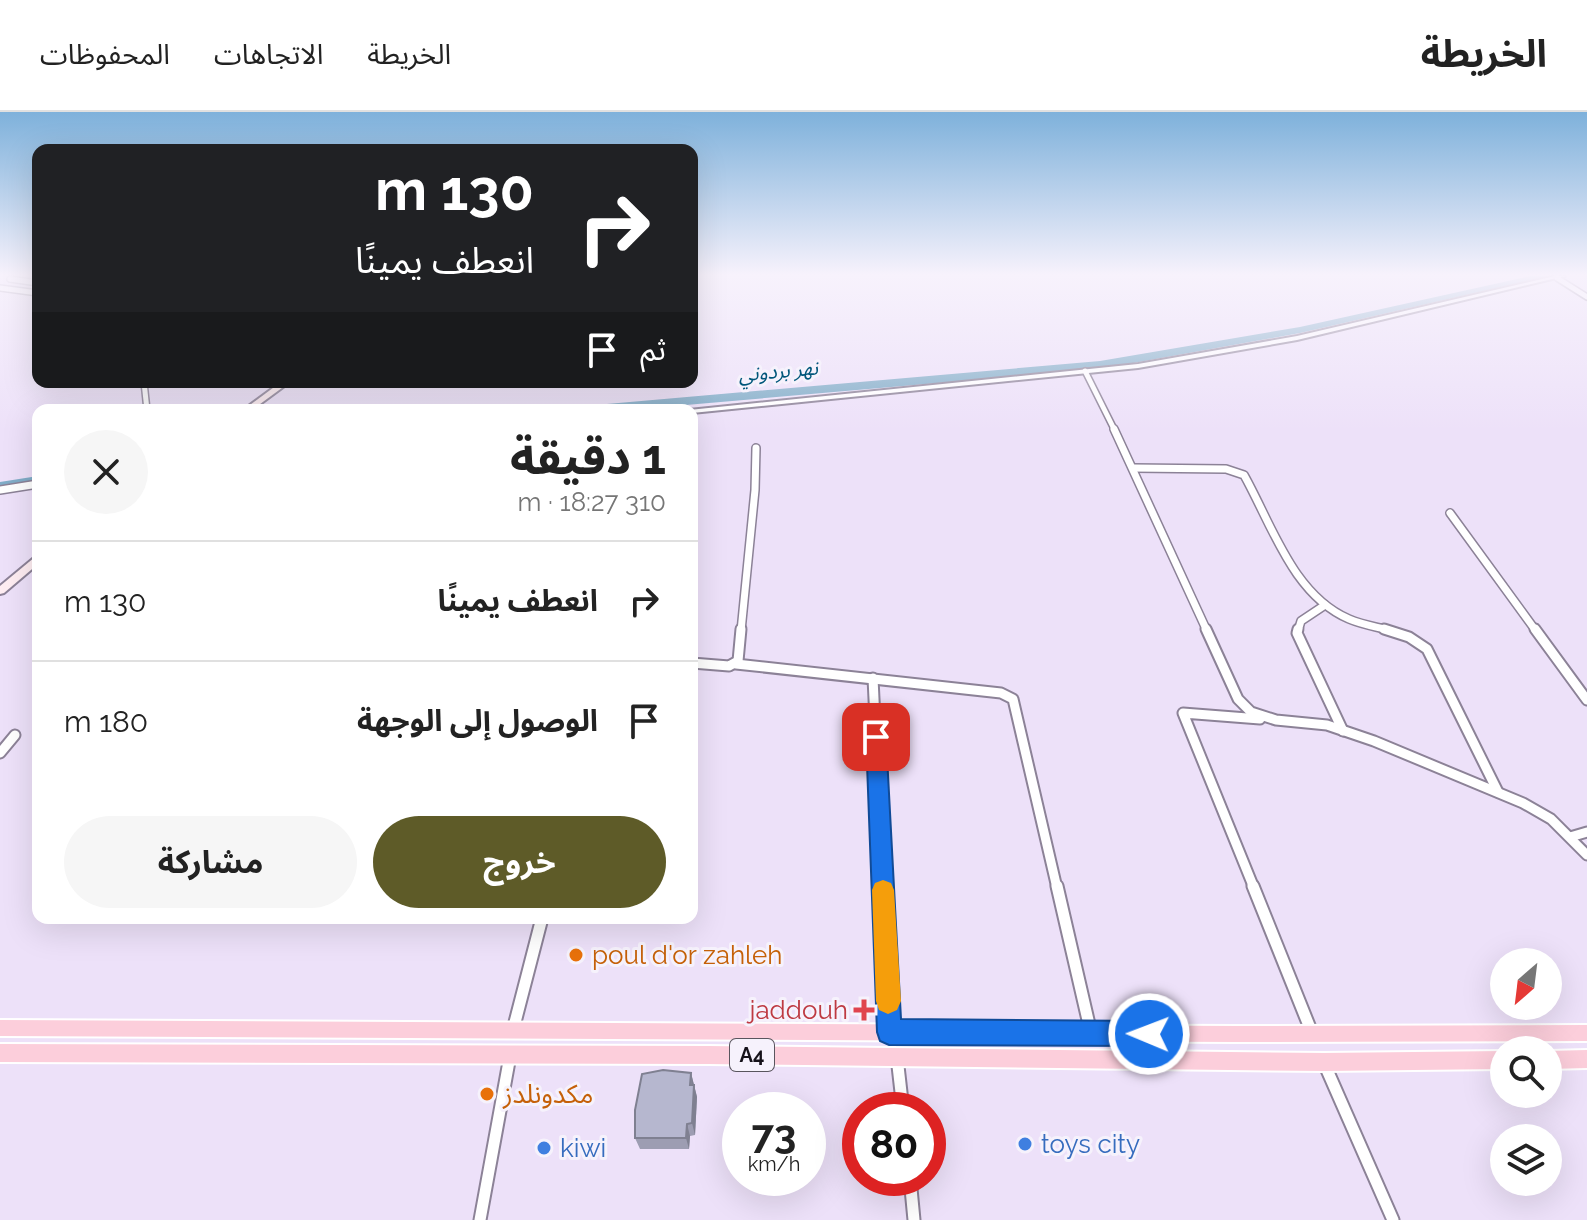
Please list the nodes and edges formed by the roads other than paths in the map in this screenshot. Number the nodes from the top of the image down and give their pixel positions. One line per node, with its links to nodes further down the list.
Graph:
1 (1341, 328): 2 (street)
2 (1085, 371): 5 (street); 7 (street)
3 (278, 388): 4 (main road)
4 (255, 404)
5 (698, 410)
6 (756, 448): 15 (street)
7 (1133, 468): 13 (street); 18 (street)
8 (32, 485): 9 (street)
9 (0, 490)
10 (1450, 513): 17 (street)
11 (32, 564): 12 (main road)
12 (0, 591)
13 (1325, 605): 19 (street); 22 (street)
14 (698, 663): 15 (street)
15 (736, 664): 16 (street)
16 (873, 678): 30 (street); 31 (street)
17 (1587, 700)
18 (1276, 720): 19 (street); 33 (street)
19 (1344, 732): 22 (street)
20 (15, 735): 21 (street)
21 (0, 753)
22 (1499, 793): 24 (street)
23 (1587, 832): 24 (street)
24 (1570, 837): 25 (street)
25 (1587, 855)
26 (540, 924): 29 (street)
27 (0, 1028): 28 (highway, A4)
28 (23, 1028): 29 (highway, A4); 34 (highway)
29 (513, 1030): 30 (highway, A4)
30 (889, 1032): 31 (highway, A4)
31 (1091, 1033): 33 (highway, A4)
32 (1587, 1033): 33 (highway, A4)
33 (1312, 1034)
34 (4, 1053): 35 (highway, A4)
35 (510, 1056): 36 (highway, A4); 43 (street)
36 (897, 1056): 40 (highway, A4); 41 (street)
37 (1587, 1059): 39 (highway)
38 (1490, 1060): 40 (highway, A4)
39 (1562, 1060)
40 (1324, 1062): 45 (street)
41 (901, 1092)
42 (912, 1196): 44 (street)
43 (480, 1220)
44 (914, 1220)
45 (1393, 1220)

